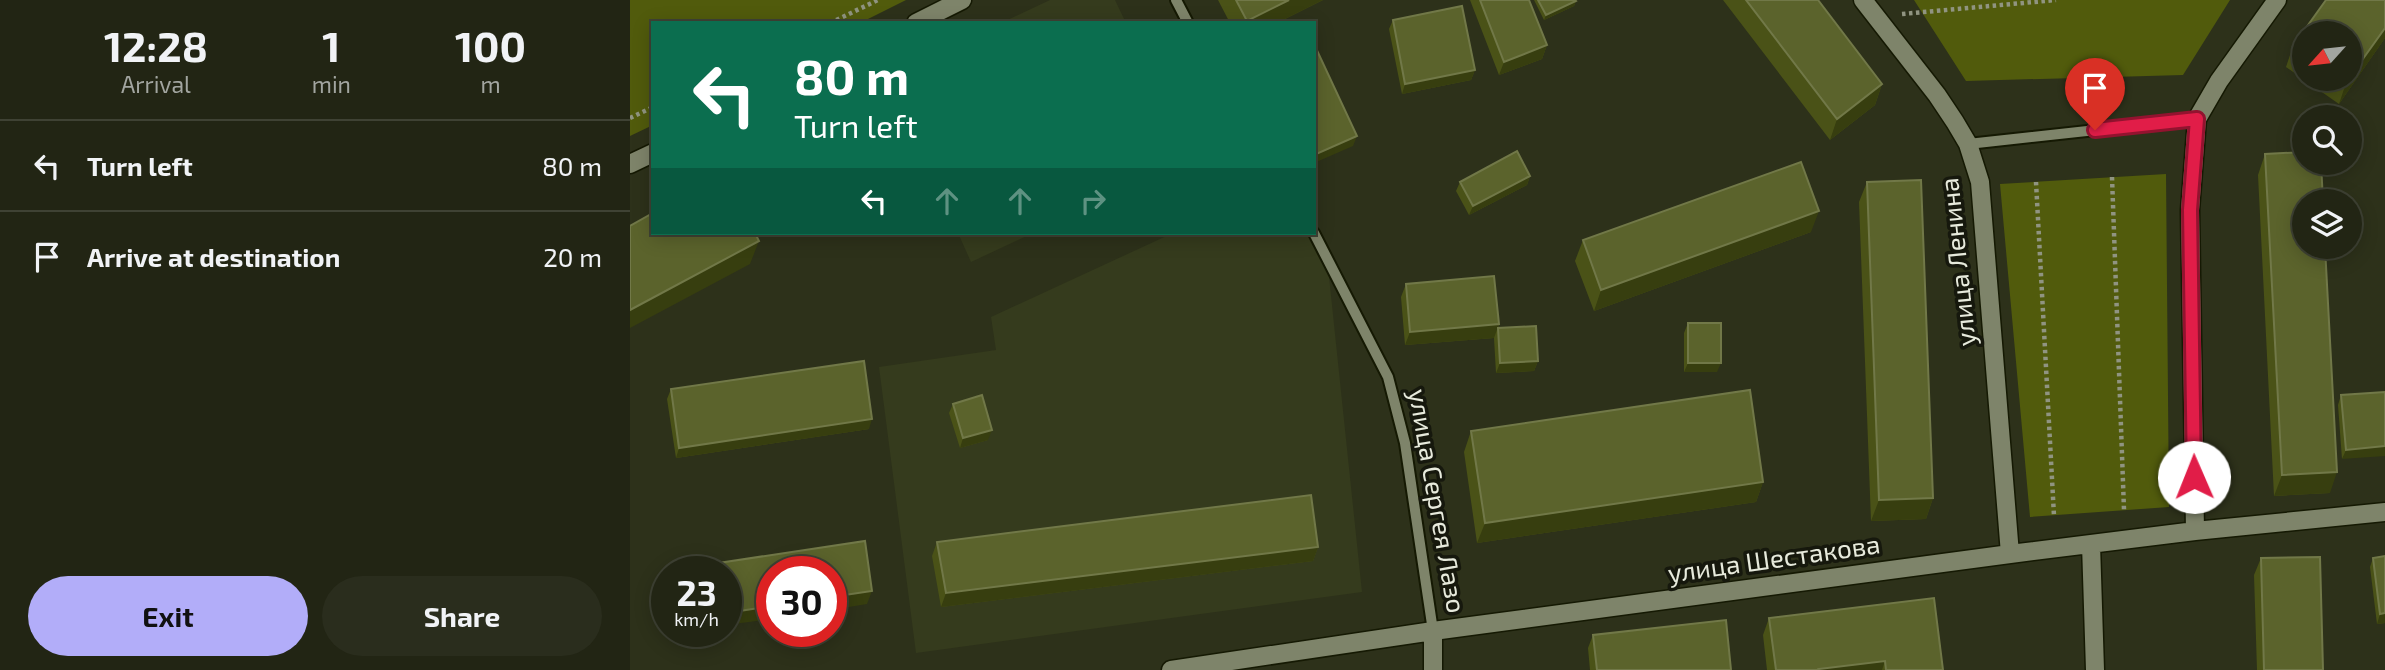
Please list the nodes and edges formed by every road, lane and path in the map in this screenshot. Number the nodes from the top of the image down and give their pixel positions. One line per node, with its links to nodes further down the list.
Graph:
1 (878, 0): 8 (path)
2 (962, 0): 9 (street)
3 (1176, 0): 10 (lane)
4 (1863, 0): 7 (street, улица Ленина)
5 (2056, 0): 7 (path)
6 (2277, 0): 13 (street)
7 (1877, 16): 14 (street, улица Ленина)
8 (834, 21)
9 (920, 21)
10 (1187, 21)
11 (651, 108): 12 (path)
12 (630, 118)
13 (2197, 119): 14 (lane); 23 (street)
14 (1968, 144): 25 (street, улица Ленина)
15 (651, 154): 16 (street)
16 (630, 164)
17 (2112, 177): 20 (path)
18 (2036, 182): 22 (path)
19 (1315, 235): 26 (lane, улица Сергея Лазо)
20 (2124, 510)
21 (2385, 512): 23 (street, улица Шестакова)
22 (2054, 516)
23 (2195, 531): 24 (street, улица Шестакова)
24 (2091, 544): 25 (street, улица Шестакова); 29 (street)
25 (2010, 554): 26 (street, улица Шестакова)
26 (1433, 631): 27 (street, улица Шестакова); 28 (street, улица Сергея Лазо)
27 (1171, 670)
28 (1433, 670)
29 (2095, 670)

